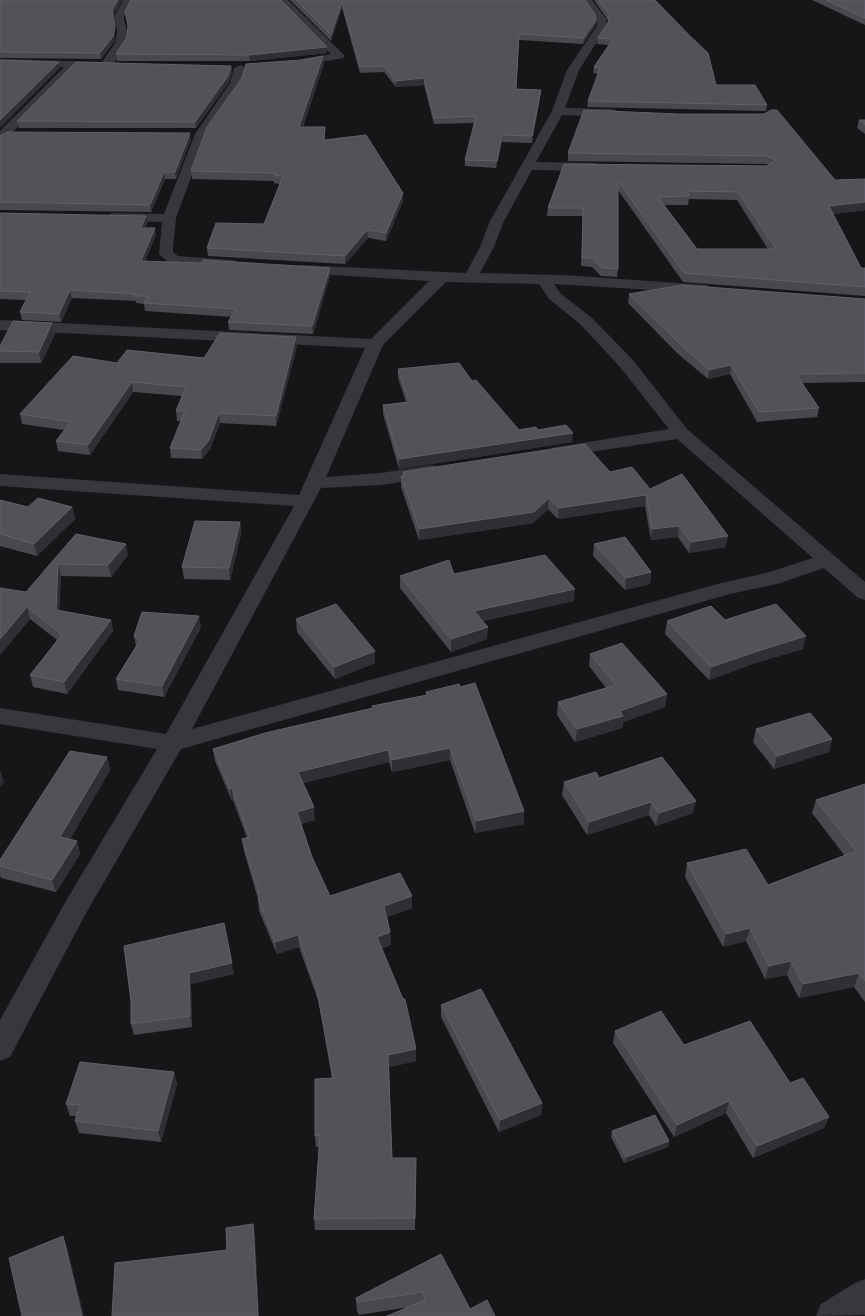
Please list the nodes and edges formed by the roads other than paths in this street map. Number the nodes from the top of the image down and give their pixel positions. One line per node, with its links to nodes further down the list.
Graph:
1 (128, 0): 8 (street)
2 (282, 0): 10 (street)
3 (587, 0): 12 (street)
4 (0, 51): 6 (street)
5 (0, 62): 6 (street)
6 (45, 64): 7 (street)
7 (72, 65): 8 (street); 17 (street)
8 (105, 65): 9 (street)
9 (120, 65)
10 (283, 65)
11 (254, 67): 16 (street)
12 (558, 111): 13 (street); 18 (street)
13 (629, 114)
14 (20, 133): 17 (street)
15 (186, 134): 16 (street)
16 (201, 134): 21 (street)
17 (2, 135)
18 (527, 166): 19 (street); 25 (street)
19 (606, 167)
20 (100, 217): 21 (street)
21 (169, 218): 22 (street)
22 (244, 265)
23 (284, 268): 24 (street)
24 (442, 277): 25 (street); 29 (street)
25 (470, 279): 26 (street)
26 (543, 279): 27 (street); 30 (street)
27 (713, 289)
28 (0, 325): 29 (street)
29 (375, 344): 34 (street)
30 (680, 433): 31 (street); 35 (street)
31 (540, 454)
32 (446, 469): 34 (street)
33 (0, 480): 34 (street)
34 (310, 492): 38 (street)
35 (827, 560): 36 (street); 38 (street)
36 (865, 593)
37 (0, 716): 38 (street)
38 (173, 743): 39 (street)
39 (0, 1048)
40 (865, 1296): 41 (street)
41 (833, 1316)

